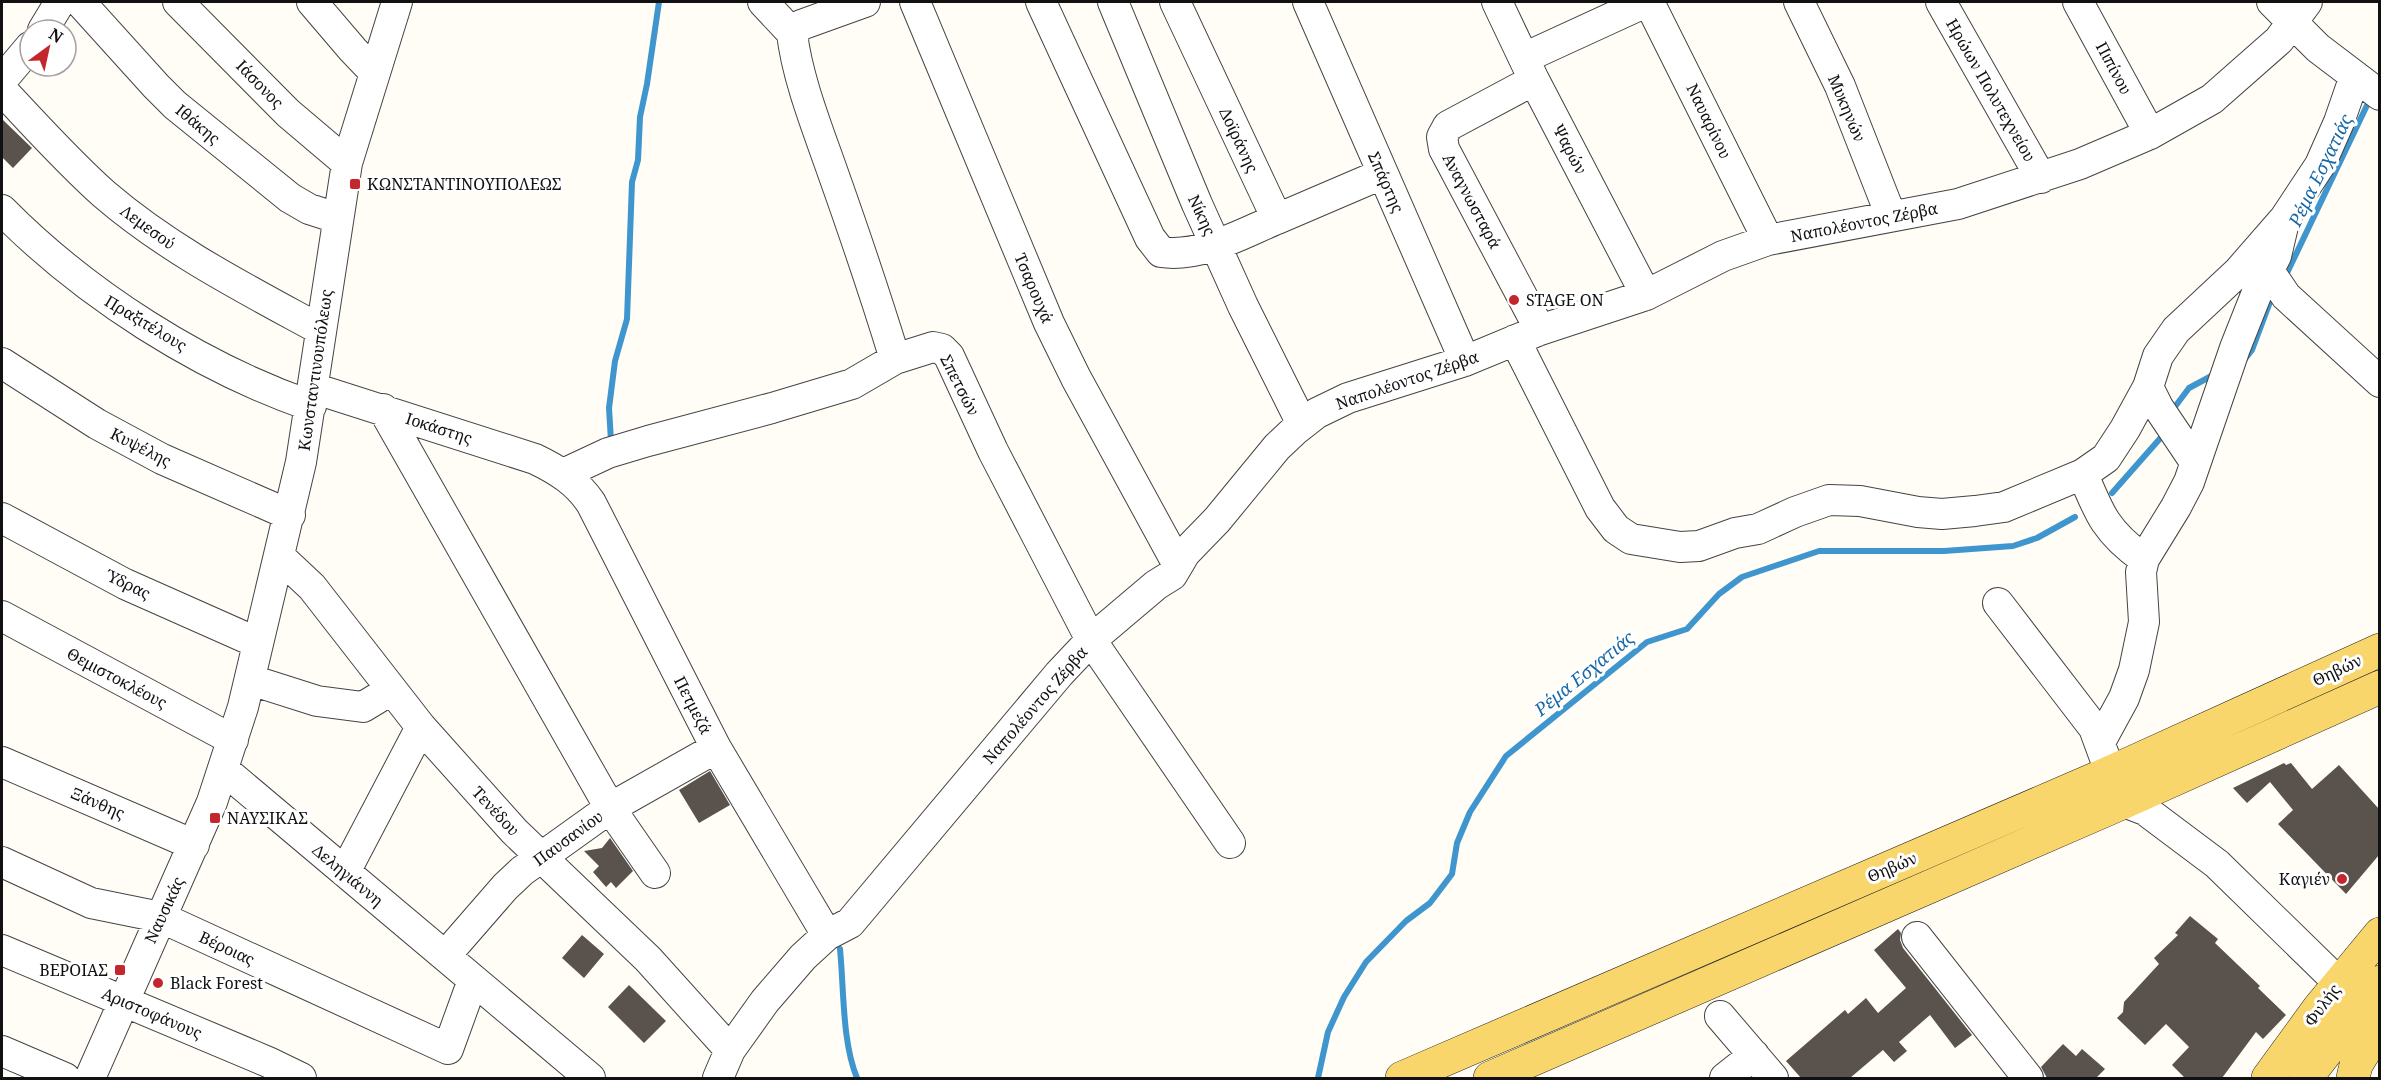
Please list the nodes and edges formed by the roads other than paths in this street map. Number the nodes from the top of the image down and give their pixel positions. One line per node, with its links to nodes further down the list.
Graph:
1 (60, 2): 20 (street)
2 (80, 2): 33 (street, Ιθάκης)
3 (178, 2): 28 (street, Ιάσονος)
4 (312, 2): 24 (street)
5 (397, 2): 24 (street, Κωνσταντινουπόλεως)
6 (763, 2): 21 (street)
7 (865, 2): 21 (street)
8 (915, 2): 57 (street, Τσαρουχά)
9 (1041, 2): 37 (street)
10 (1113, 2): 37 (street, Νίκης)
11 (1175, 2): 35 (street, Δοϊράνης)
12 (1308, 2): 29 (street, Σπάρτης)
13 (1497, 2): 23 (street, Ψαρών)
14 (1648, 2): 23 (street, Αναγνωσταρά); 36 (street, Ναυαρίνου)
15 (1799, 2): 32 (street, Μυκηνών)
16 (1941, 2): 30 (street, Ηρώων Πολυτεχνείου)
17 (2078, 2): 27 (street, Πιπίνου)
18 (2272, 2): 19 (street)
19 (2304, 8): 26 (street); 27 (street, Ναπολέοντος Ζέρβα)
20 (50, 18)
21 (792, 33): 42 (street)
22 (18, 61): 25 (street)
23 (1529, 69): 39 (street, Ψαρών); 41 (street, Αναγνωσταρά)
24 (374, 72): 28 (street, Κωνσταντινουπόλεως)
25 (3, 78): 40 (street, Λεμεσού)
26 (2366, 84): 34 (street)
27 (2150, 134): 30 (street, Ναπολέοντος Ζέρβα)
28 (347, 163): 33 (street, Κωνσταντινουπόλεως)
29 (1382, 174): 35 (street); 43 (street, Σπάρτης)
30 (2041, 178): 32 (street, Ναπολέοντος Ζέρβα)
31 (2, 210): 47 (street, Πραξιτέλους)
32 (1891, 216): 36 (street, Ναπολέοντος Ζέρβα)
33 (337, 218): 40 (street, Κωνσταντινουπόλεως)
34 (2286, 218): 38 (street); 46 (street)
35 (1276, 219): 37 (street)
36 (1768, 240): 39 (street, Ναπολέοντος Ζέρβα)
37 (1216, 244): 49 (street, Νίκης)
38 (2269, 271): 45 (street); 50 (street)
39 (1646, 295): 41 (street, Ναπολέοντος Ζέρβα)
40 (321, 330): 47 (street, Κωνσταντινουπόλεως)
41 (1527, 335): 43 (street, Ναπολέοντος Ζέρβα); 52 (street)
42 (895, 359): 51 (street, Σπετσών); 60 (street, Σπετσών)
43 (1465, 361): 49 (street, Ναπολέοντος Ζέρβα)
44 (2, 363): 53 (street, Κυψέλης)
45 (2379, 382)
46 (2148, 387): 50 (street); 52 (street)
47 (312, 397): 48 (street, Ιοκάστης); 53 (street, Κωνσταντινουπόλεως)
48 (383, 410): 51 (street, Ιοκάστης); 74 (street)
49 (1302, 424): 57 (street, Ναπολέοντος Ζέρβα)
50 (2195, 462): 56 (street)
51 (563, 474): 69 (street, Πετμεζά)
52 (2083, 474): 56 (street)
53 (290, 515): 55 (street, Κωνσταντινουπόλεως)
54 (2, 518): 61 (street, Ύδρας)
55 (280, 557): 61 (street, Κωνσταντινουπόλεως); 65 (street, Τενέδου)
56 (2144, 559): 68 (street)
57 (1177, 563): 60 (street, Ναπολέοντος Ζέρβα)
58 (1998, 603): 68 (street)
59 (2, 616): 67 (street, Θεμιστοκλέους)
60 (1092, 640): 75 (street, Σπετσών); 83 (street, Ναπολέοντος Ζέρβα)
61 (258, 644): 63 (street, Κωνσταντινουπόλεως)
62 (2379, 650): 72 (main road, Θηβών)
63 (251, 680): 65 (street); 67 (street, Κωνσταντινουπόλεως)
64 (2379, 687): 73 (main road, Θηβών)
65 (391, 690): 66 (street, Τενέδου)
66 (421, 727): 77 (street, Τενέδου); 79 (street)
67 (233, 740): 71 (street, Ναυσικάς)
68 (2100, 742): 72 (street)
69 (716, 748): 74 (street, Παυσανίου); 83 (street, Πετμεζά)
70 (2, 762): 76 (street, Ξάνθης)
71 (224, 770): 76 (street, Ναυσικάς); 79 (street, Δεληγιάννη)
72 (2109, 773): 101 (main road, Θηβών)
73 (2124, 802): 89 (street); 102 (main road, Θηβών)
74 (610, 808): 77 (street, Παυσανίου); 80 (street)
75 (1230, 843)
76 (194, 845): 81 (street, Ναυσικάς)
77 (543, 857): 86 (street, Παυσανίου); 93 (street, Τενέδου)
78 (2, 862): 81 (street, Βέροιας)
79 (345, 872): 86 (street, Δεληγιάννη)
80 (654, 873)
81 (160, 917): 87 (street, Βέροιας); 90 (street, Ναυσικάς)
82 (2379, 934): 89 (main road, Φυλής)
83 (827, 935): 93 (street, Ναπολέοντος Ζέρβα)
84 (1917, 937): 105 (street)
85 (2, 950): 90 (street, Αριστοφάνους)
86 (445, 956): 87 (street, Δεληγιάννη)
87 (473, 980): 99 (street)
88 (2379, 982): 107 (main road, Φυλής)
89 (2339, 983): 106 (main road, Φυλής)
90 (123, 1001): 97 (street, Ναυσικάς); 98 (street, Αριστοφάνους)
91 (1720, 1016): 95 (street)
92 (2379, 1025): 108 (main road)
93 (730, 1050): 100 (street, Ναπολέοντος Ζέρβα)
94 (2, 1051): 96 (street)
95 (1754, 1055): 103 (street); 104 (street)
96 (64, 1078)
97 (90, 1078)
98 (301, 1078)
99 (590, 1078)
100 (718, 1078)
101 (1402, 1078)
102 (1490, 1078)
103 (1725, 1078)
104 (1773, 1078)
105 (2028, 1078)
106 (2268, 1078)
107 (2306, 1078)
108 (2354, 1078)

